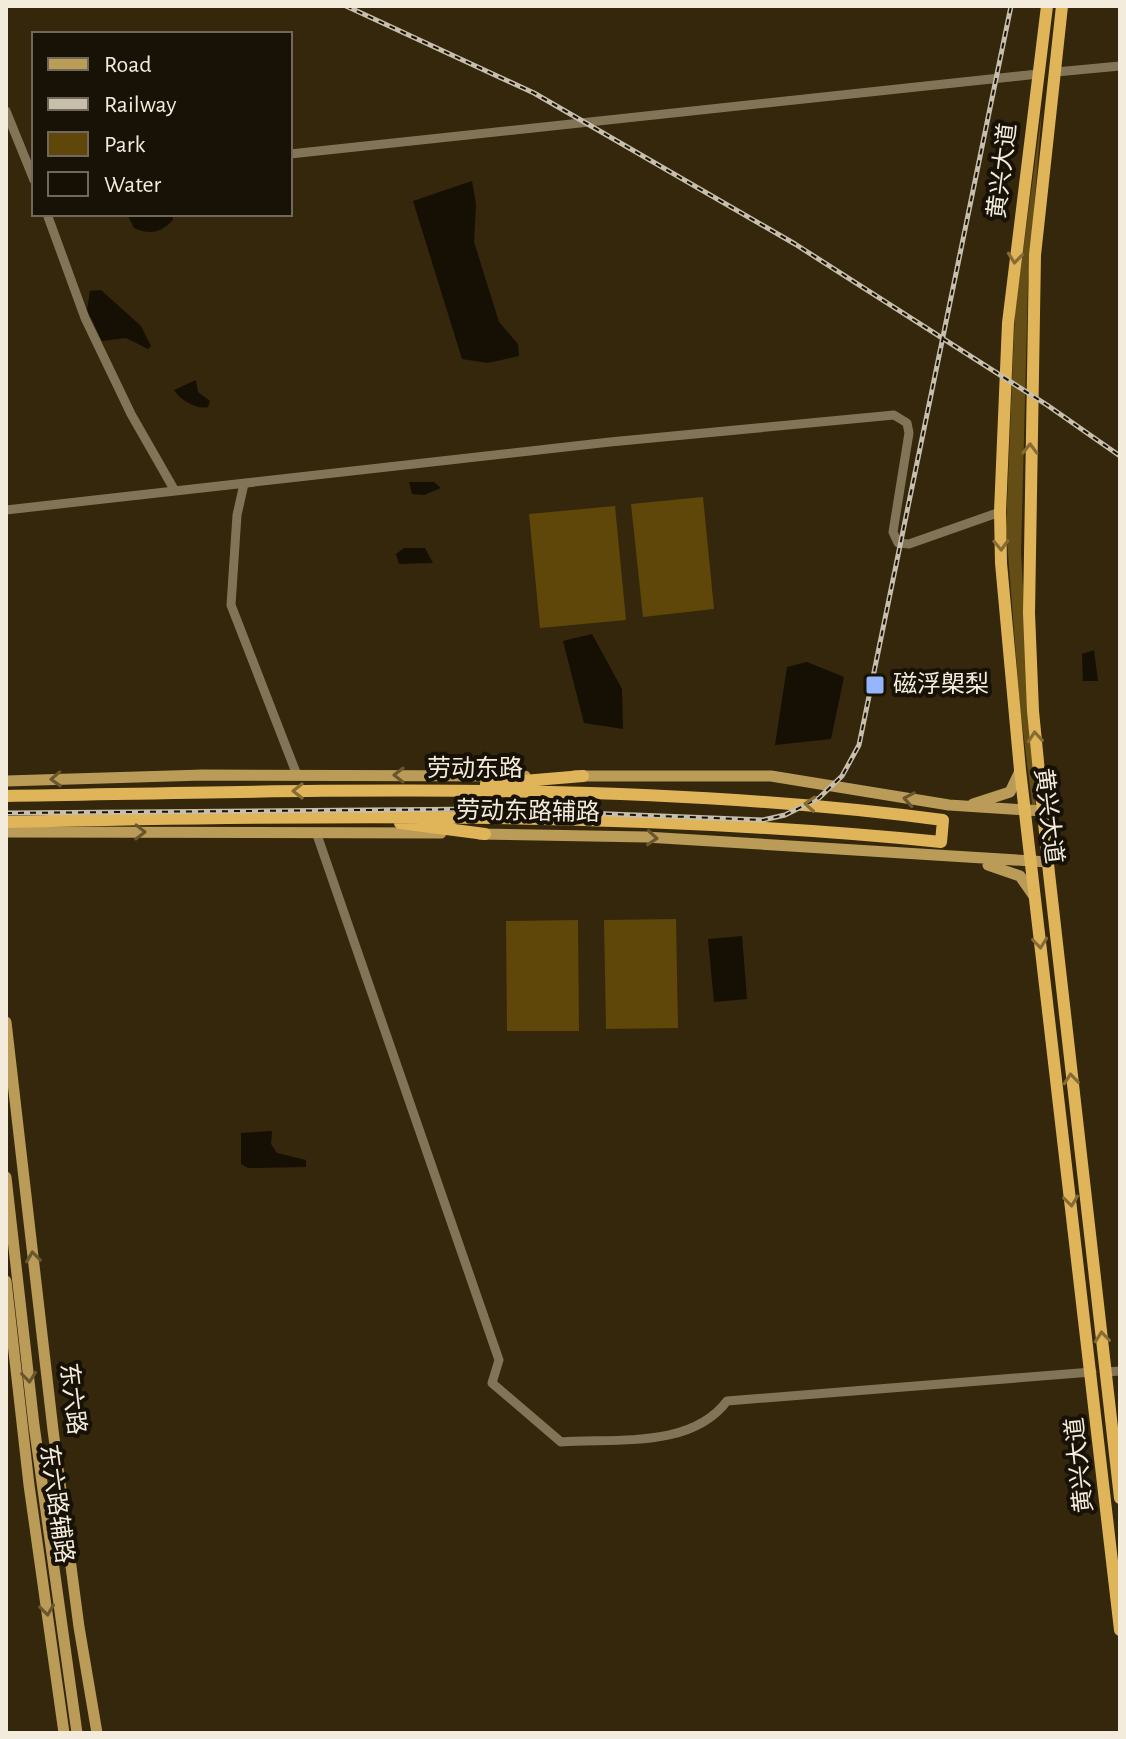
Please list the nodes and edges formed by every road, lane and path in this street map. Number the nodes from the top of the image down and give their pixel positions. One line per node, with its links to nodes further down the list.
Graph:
1 (1047, 6): 5 (highway, 黄兴大道)
2 (1062, 6): 4 (highway, 黄兴大道)
3 (1120, 66): 4 (street)
4 (1056, 72): 22 (highway, 黄兴大道, one-way to 4)
5 (1038, 74): 7 (street); 13 (highway, 黄兴大道, one-way to 13)
6 (6, 111): 8 (street)
7 (292, 154)
8 (32, 175)
9 (48, 216): 11 (street)
10 (244, 484): 11 (street); 13 (street); 15 (street)
11 (175, 491): 12 (street)
12 (6, 510)
13 (1000, 512): 14 (highway, 黄兴大道, one-way to 14)
14 (1020, 770): 20 (main road); 21 (highway, 黄兴大道)
15 (297, 775): 16 (main road, one-way to 15); 17 (main road, one-way to 17)
16 (583, 776): 18 (highway); 20 (main road, one-way to 16)
17 (6, 781)
18 (364, 791): 19 (highway, 劳动东路, one-way to 19); 23 (highway, 劳动东路, one-way to 18)
19 (6, 796)
20 (949, 805): 21 (main road)
21 (1024, 810): 22 (main road); 31 (highway, 黄兴大道)
22 (1043, 811): 32 (highway, 黄兴大道)
23 (293, 815): 24 (highway, 劳动东路); 28 (highway)
24 (6, 822)
25 (6, 832): 26 (main road, 劳动东路辅路)
26 (32, 832): 27 (main road, 劳动东路辅路, one-way to 27); 29 (main road)
27 (316, 832): 28 (main road, 劳动东路辅路); 39 (street)
28 (485, 834): 30 (main road, 劳动东路辅路, one-way to 30)
29 (6, 840)
30 (920, 856): 31 (main road, 劳动东路辅路); 33 (main road)
31 (1031, 861): 32 (main road, 劳动东路辅路); 33 (highway, 黄兴大道)
32 (1048, 862): 40 (highway, 黄兴大道, one-way to 32)
33 (1036, 901): 39 (highway, 黄兴大道, one-way to 39)
34 (6, 1022): 47 (main road, 东六路, one-way to 34)
35 (6, 1177): 36 (main road, 东六路)
36 (12, 1279): 37 (main road); 44 (main road, 东六路, one-way to 44)
37 (8, 1299): 43 (main road, 东六路辅路, one-way to 43)
38 (1120, 1371): 40 (street)
39 (1092, 1372): 42 (highway, 黄兴大道)
40 (1106, 1372): 41 (highway, 黄兴大道)
41 (1120, 1498)
42 (1120, 1630)
43 (53, 1654): 44 (main road); 45 (main road, 东六路辅路)
44 (68, 1676): 46 (main road, 东六路)
45 (64, 1733)
46 (77, 1733)
47 (97, 1733)

